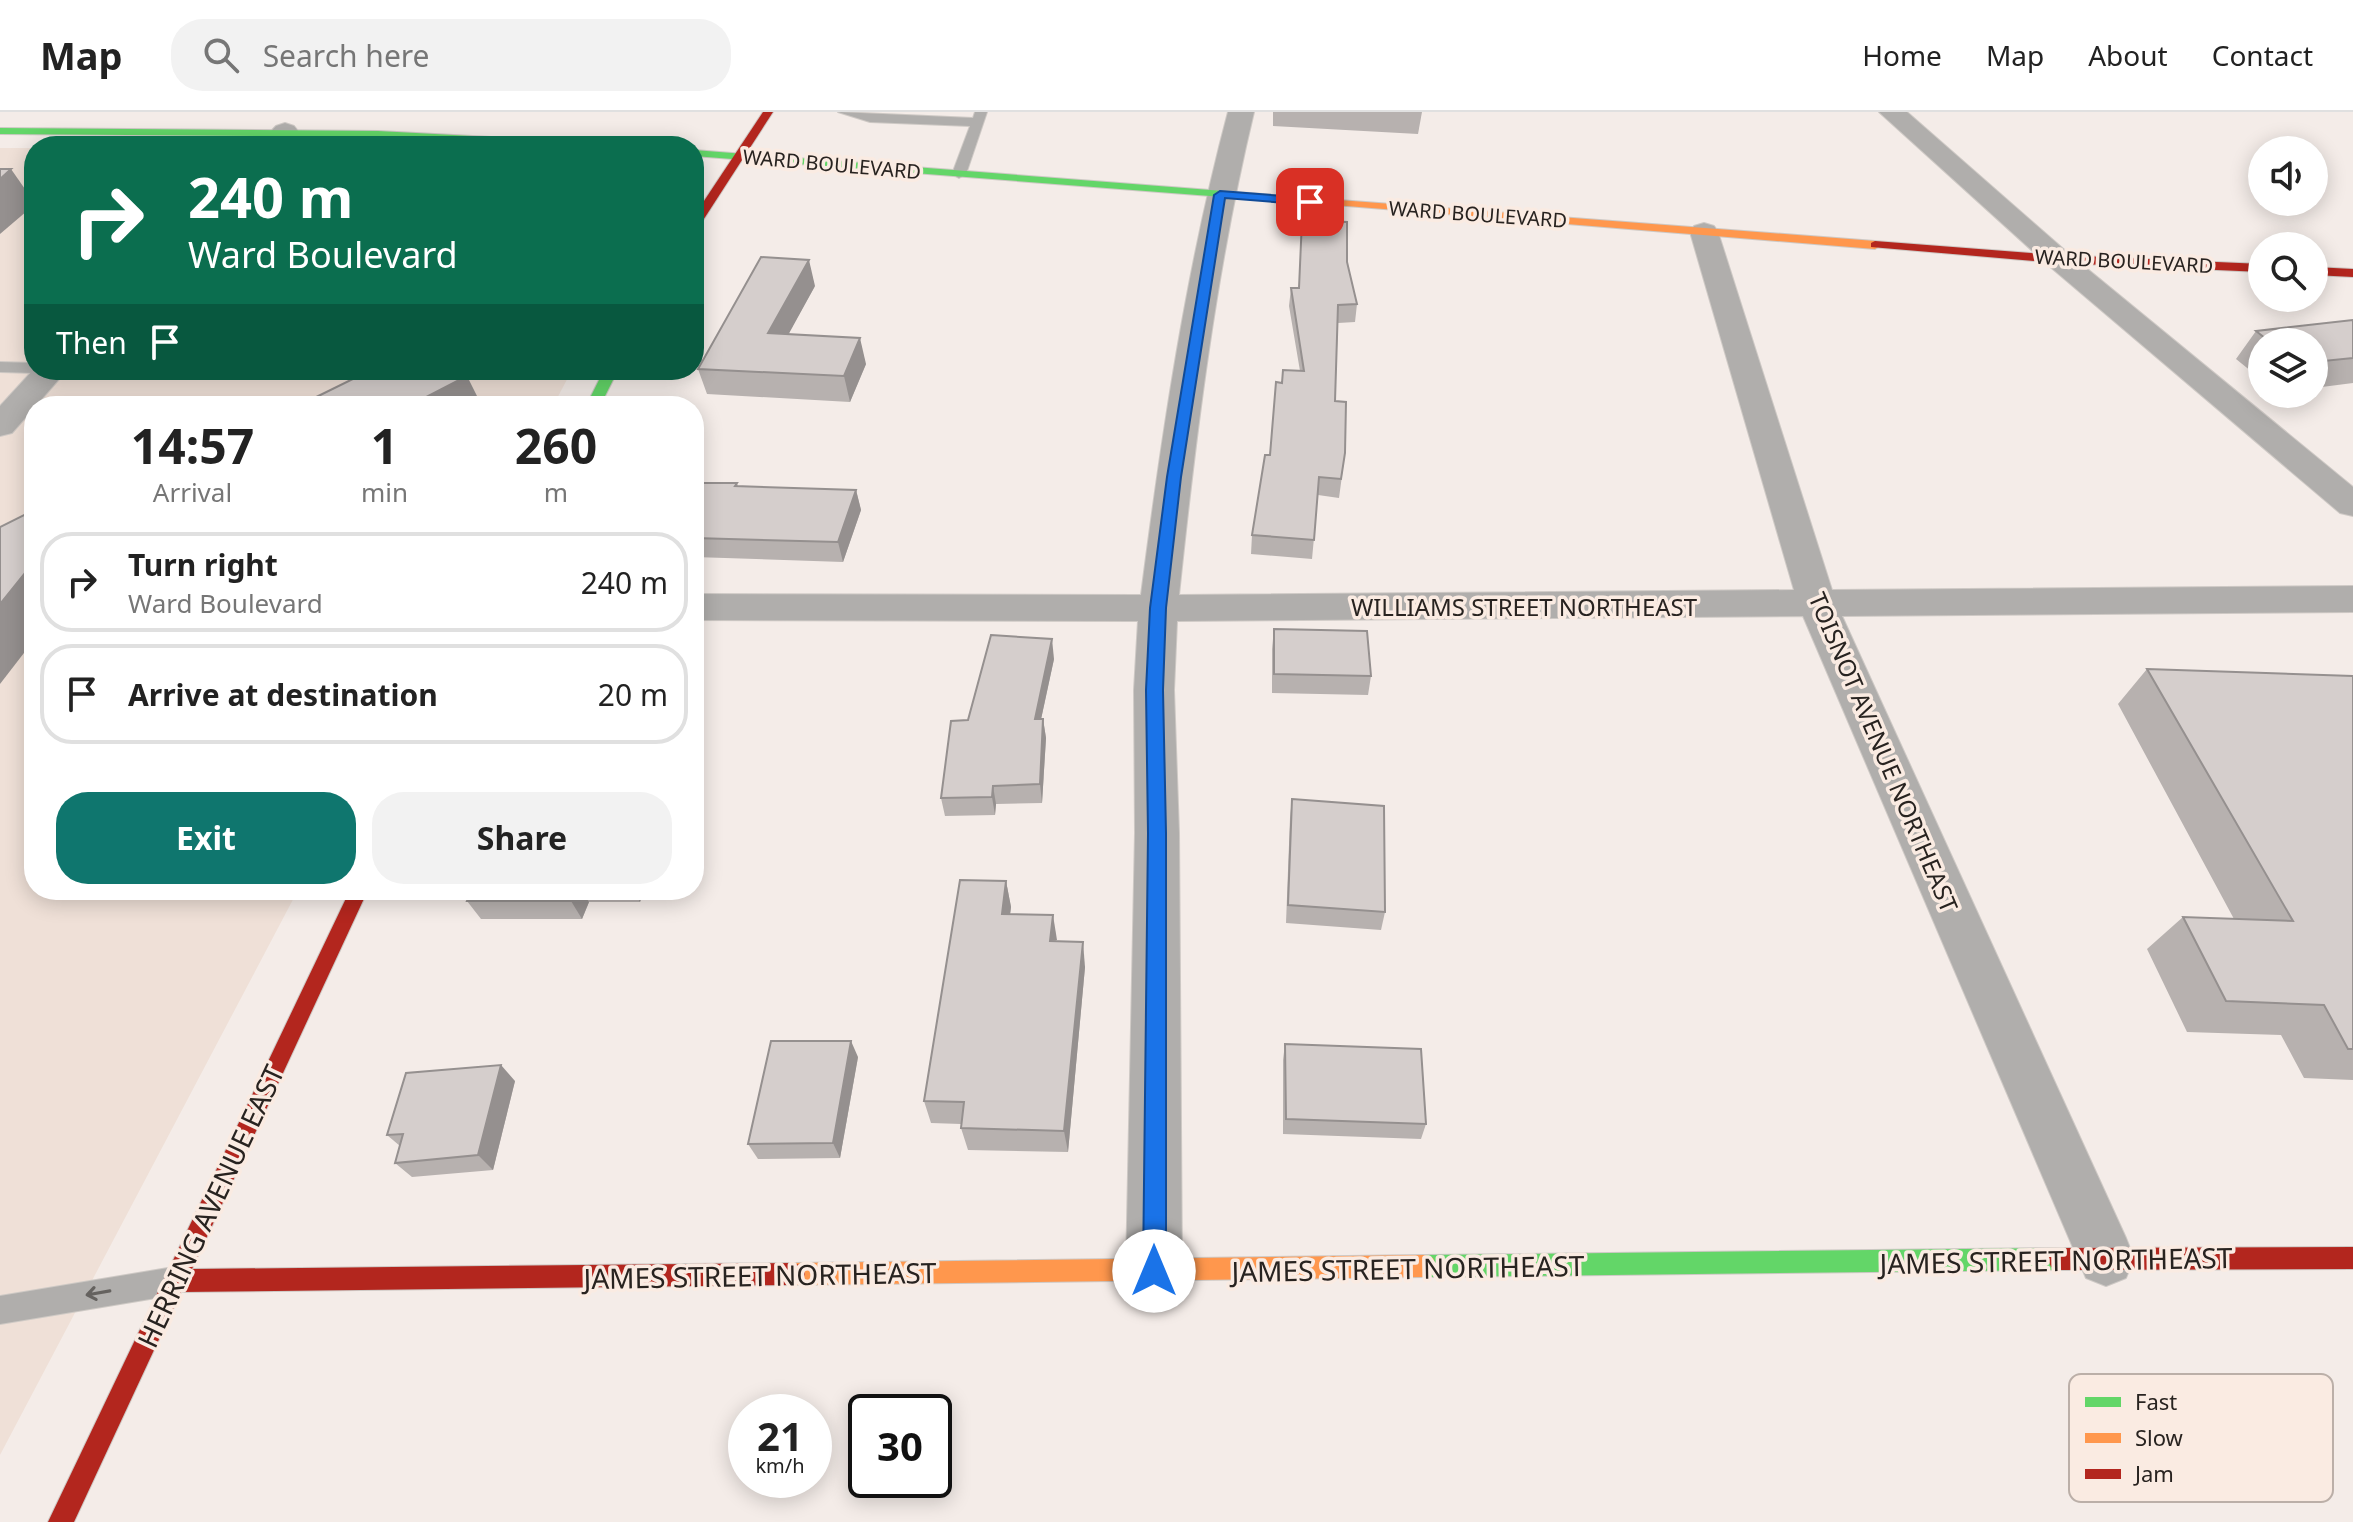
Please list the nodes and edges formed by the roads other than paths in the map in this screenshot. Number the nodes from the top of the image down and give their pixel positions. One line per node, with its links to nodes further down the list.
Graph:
1 (768, 112): 9 (main road)
2 (844, 112): 5 (lane)
3 (1241, 112): 11 (street)
4 (1892, 112): 14 (street)
5 (980, 117): 10 (lane)
6 (0, 131): 7 (main road)
7 (174, 136)
8 (704, 154): 9 (main road, WARD BOULEVARD)
9 (738, 157): 10 (main road, WARD BOULEVARD); 12 (main road)
10 (959, 174): 11 (main road, WARD BOULEVARD)
11 (1220, 195): 13 (main road, WARD BOULEVARD); 28 (street)
12 (704, 210)
13 (1704, 232): 14 (main road, WARD BOULEVARD); 26 (street, TOISNOT AVENUE NORTHEAST)
14 (2058, 259): 15 (main road, WARD BOULEVARD); 24 (street)
15 (2248, 267)
16 (2328, 272): 17 (main road)
17 (2353, 273)
18 (0, 367): 19 (lane)
19 (24, 368)
20 (42, 380): 21 (street)
21 (27, 396)
22 (24, 400): 23 (street)
23 (0, 426)
24 (2353, 505)
25 (2353, 599): 26 (street, WILLIAMS STREET NORTHEAST)
26 (1817, 604): 28 (street, WILLIAMS STREET NORTHEAST); 30 (street, TOISNOT AVENUE NORTHEAST)
27 (704, 607): 28 (street, WILLIAMS STREET NORTHEAST)
28 (1158, 608): 32 (street)
29 (354, 900): 33 (main road, HERRING AVENUE EAST)
30 (2106, 1258): 31 (main road, JAMES STREET NORTHEAST); 32 (main road, JAMES STREET NORTHEAST)
31 (2353, 1258)
32 (1154, 1271): 33 (main road, JAMES STREET NORTHEAST)
33 (175, 1281): 34 (lane, one-way to 34); 35 (main road, HERRING AVENUE EAST)
34 (0, 1310)
35 (61, 1522)

